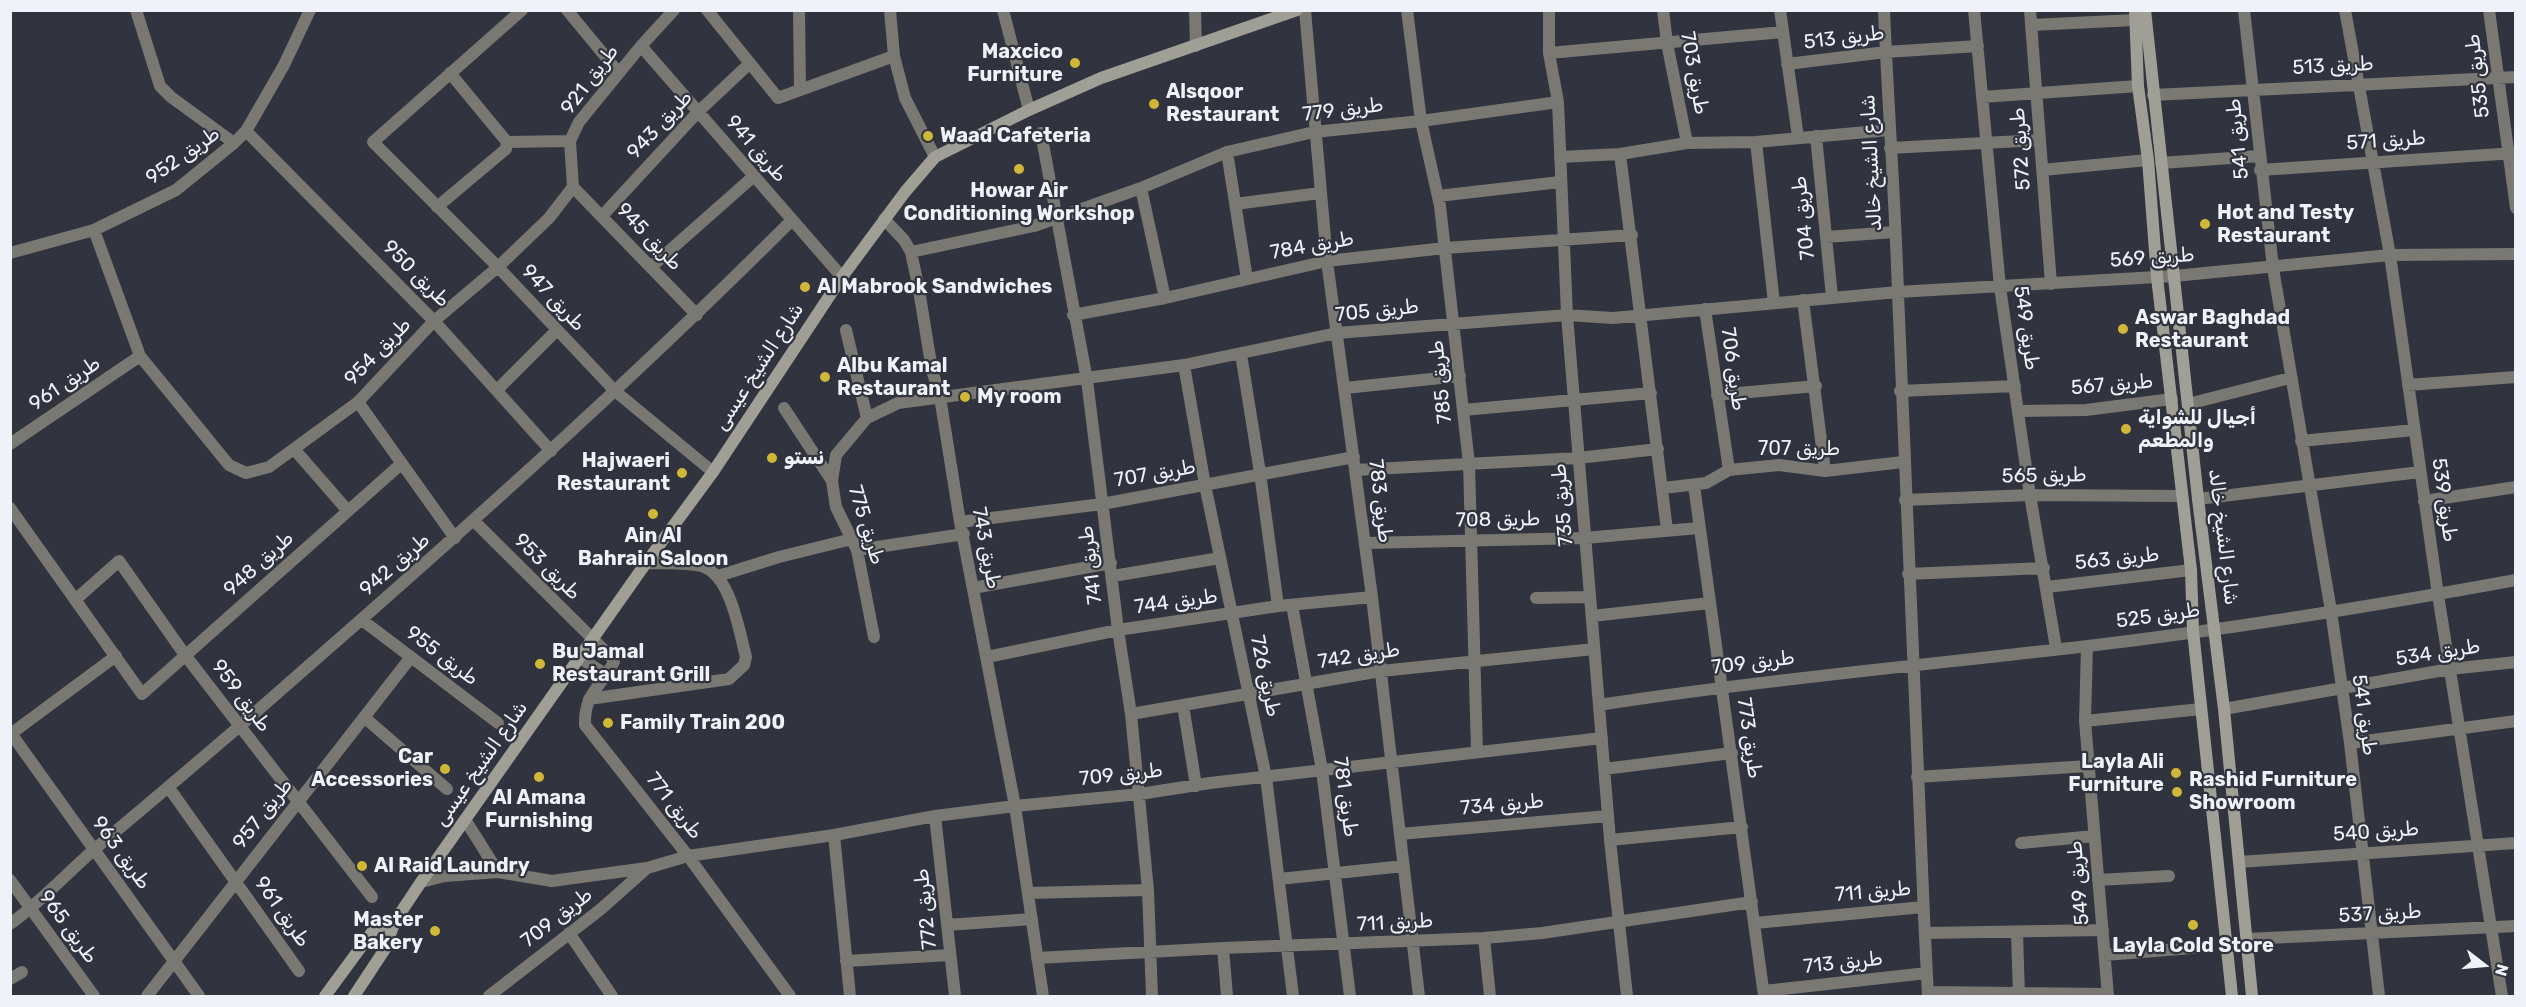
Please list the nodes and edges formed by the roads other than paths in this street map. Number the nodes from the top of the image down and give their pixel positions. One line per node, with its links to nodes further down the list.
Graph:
1 (136, 10): 63 (street)
2 (310, 10): 54 (street, طريق 952)
3 (522, 10): 38 (street)
4 (567, 10): 39 (street)
5 (656, 10): 26 (street)
6 (674, 10): 26 (street, طريق 921)
7 (707, 10): 36 (street)
8 (799, 10): 44 (street)
9 (890, 10): 35 (street)
10 (1003, 10): 50 (street)
11 (1195, 10): 31 (street)
12 (1297, 10): 31 (street, شارع الشيخ عيسى)
13 (1305, 10): 55 (street, طريق 783)
14 (1407, 10): 52 (street, طريق 785)
15 (1549, 10): 34 (street, طريق 735)
16 (1664, 10): 29 (street, طريق 703)
17 (1780, 10): 28 (street)
18 (1884, 10): 33 (street, شارع الشيخ خالد)
19 (1974, 10): 32 (street, طريق 549)
20 (2030, 10): 27 (street, طريق 572)
21 (2145, 10): 47 (street, شارع الشيخ خالد)
22 (2244, 10): 45 (street, طريق 541)
23 (2345, 10): 42 (street, طريق 539)
24 (2489, 10): 41 (street, طريق 535)
25 (2135, 15): 27 (street); 43 (street, شارع الشيخ خالد)
26 (665, 21): 30 (street, طريق 921)
27 (2031, 25): 46 (street, طريق 572)
28 (1783, 32): 29 (street); 37 (street)
29 (1667, 43): 34 (street); 64 (street, طريق 703)
30 (641, 46): 39 (street, طريق 921); 51 (street, طريق 941)
31 (1196, 46): 50 (street, شارع الشيخ عيسى)
32 (1978, 46): 33 (street, طريق 513); 48 (street, طريق 549)
33 (1886, 52): 37 (street, طريق 513); 53 (street, شارع الشيخ خالد)
34 (1549, 53): 49 (street, طريق 735)
35 (894, 56): 44 (street); 71 (street)
36 (750, 63): 44 (street); 51 (street, طريق 943)
37 (1787, 64): 58 (street)
38 (450, 74): 61 (street); 85 (street, طريق 947)
39 (619, 74): 60 (street, طريق 921)
40 (2516, 77): 41 (street, طريق 513)
41 (2497, 78): 42 (street, طريق 513); 68 (street, طريق 535)
42 (2358, 84): 45 (street, طريق 513); 74 (street, طريق 539)
43 (2138, 86): 46 (street); 73 (street, شارع الشيخ خالد)
44 (800, 90)
45 (2252, 90): 47 (street, طريق 513); 70 (street, طريق 541)
46 (2036, 94): 48 (street); 59 (street, طريق 572)
47 (2153, 95): 75 (street, شارع الشيخ خالد)
48 (1982, 97): 65 (street, طريق 549)
49 (1558, 102): 52 (street, طريق 779); 72 (street, طريق 735)
50 (1029, 110): 71 (street, شارع الشيخ عيسى)
51 (698, 112): 78 (street, طريق 941); 87 (street, طريق 943)
52 (1421, 121): 55 (street, طريق 779); 83 (street, طريق 785)
53 (1889, 130): 57 (street); 66 (street, شارع الشيخ خالد)
54 (246, 131): 63 (street, طريق 952); 121 (street, طريق 950)
55 (1314, 132): 67 (street, طريق 779); 82 (street, طريق 783)
56 (1041, 133): 88 (street, طريق 741)
57 (1816, 136): 58 (street); 94 (street, طريق 704)
58 (1798, 137): 62 (street)
59 (2040, 140): 65 (street); 76 (street, طريق 572)
60 (570, 141): 61 (street); 80 (street, طريق 921)
61 (507, 142): 85 (street)
62 (1756, 142): 64 (street); 115 (street)
63 (234, 143): 91 (street, طريق 952)
64 (1687, 143): 69 (street)
65 (1987, 143): 66 (street); 110 (street, طريق 549)
66 (1890, 148): 92 (street, شارع الشيخ خالد)
67 (1227, 152): 81 (street, طريق 779); 84 (street)
68 (2511, 153): 74 (street, طريق 571); 86 (street, طريق 535)
69 (1620, 154): 72 (street); 93 (street)
70 (2259, 156): 75 (street); 77 (street, طريق 541)
71 (935, 157): 89 (street, شارع الشيخ عيسى)
72 (1560, 157): 79 (street, طريق 735)
73 (2148, 160): 76 (street); 107 (street, شارع الشيخ خالد)
74 (2371, 162): 77 (street, طريق 571); 100 (street, طريق 539)
75 (2161, 164): 105 (street, شارع الشيخ خالد)
76 (2042, 170): 109 (street, طريق 572)
77 (2260, 170): 104 (street, طريق 541)
78 (754, 176): 90 (street, طريق 941); 103 (street)
79 (1560, 182): 83 (street); 95 (street, طريق 735)
80 (573, 187): 87 (street, طريق 945); 102 (street, طريق 954)
81 (1141, 188): 88 (street, طريق 779); 113 (street)
82 (1320, 193): 84 (street); 101 (street, طريق 783)
83 (1438, 196): 96 (street, طريق 785)
84 (1236, 204): 108 (street)
85 (437, 207): 102 (street, طريق 947)
86 (2516, 208)
87 (602, 216): 103 (street, طريق 945)
88 (1058, 218): 97 (street, طريق 779); 118 (street, طريق 741)
89 (884, 219): 97 (street, طريق 743); 106 (street, شارع الشيخ عيسى)
90 (792, 220): 106 (street, طريق 941); 117 (street, طريق 942)
91 (94, 230): 98 (street, طريق 952); 127 (street)
92 (1895, 232): 94 (street); 111 (street, شارع الشيخ خالد)
93 (1632, 235): 95 (street); 120 (street)
94 (1826, 237): 112 (street, طريق 704)
95 (1562, 240): 96 (street, طريق 784); 119 (street, طريق 735)
96 (1445, 248): 101 (street, طريق 784); 122 (street, طريق 785)
97 (911, 252): 142 (street, طريق 743)
98 (10, 253)
99 (2516, 254): 100 (street, طريق 569)
100 (2390, 255): 104 (street, طريق 569); 133 (street, طريق 539)
101 (1327, 261): 108 (street, طريق 784); 125 (street, طريق 783)
102 (498, 267): 121 (street, طريق 954); 123 (street, طريق 947)
103 (651, 267): 117 (street, طريق 945)
104 (2273, 268): 105 (street, طريق 569); 131 (street, طريق 541)
105 (2174, 276): 107 (street, طريق 569); 146 (street, شارع الشيخ خالد)
106 (842, 277): 164 (street, شارع الشيخ عيسى)
107 (2157, 277): 109 (street, طريق 569); 143 (street, شارع الشيخ خالد)
108 (1247, 279): 113 (street, طريق 784)
109 (2051, 284): 110 (street, طريق 569)
110 (2000, 287): 111 (street, طريق 569); 135 (street, طريق 549)
111 (1898, 292): 112 (street, طريق 705); 139 (street, شارع الشيخ خالد)
112 (1832, 297): 114 (street, طريق 705)
113 (1165, 298): 118 (street, طريق 784)
114 (1803, 300): 115 (street, طريق 705); 134 (street)
115 (1774, 303): 116 (street, طريق 705)
116 (1705, 309): 120 (street, طريق 705); 141 (street, طريق 706)
117 (697, 315): 138 (street, طريق 942)
118 (1073, 315): 132 (street, طريق 741)
119 (1567, 315): 120 (street, طريق 705); 122 (street, طريق 705); 144 (street, طريق 735)
120 (1641, 315): 140 (street)
121 (434, 321): 137 (street, طريق 950); 145 (street, طريق 954)
122 (1455, 323): 125 (street, طريق 705); 129 (street, طريق 785)
123 (557, 330): 137 (street); 138 (street, طريق 947)
124 (846, 330): 150 (street)
125 (1337, 333): 126 (street, طريق 705); 136 (street, طريق 783)
126 (1241, 354): 128 (street, طريق 705); 166 (street)
127 (141, 356): 153 (street, طريق 961); 154 (street, طريق 954)
128 (1184, 366): 132 (street, طريق 705); 168 (street, طريق 726)
129 (1460, 376): 136 (street); 148 (street, طريق 785)
130 (2516, 377): 133 (street)
131 (2290, 378): 146 (street); 152 (street, طريق 541)
132 (1087, 380): 142 (street, طريق 705); 178 (street, طريق 741)
133 (2408, 385): 151 (street, طريق 539)
134 (1815, 386): 141 (street); 163 (street)
135 (2015, 386): 139 (street); 149 (street, طريق 549)
136 (1345, 388): 160 (street, طريق 783)
137 (497, 390): 156 (street, طريق 950)
138 (615, 391): 156 (street, طريق 942); 164 (street, طريق 947)
139 (1900, 391): 158 (street, شارع الشيخ خالد)
140 (1651, 393): 144 (street); 155 (street)
141 (1717, 395): 162 (street, طريق 706)
142 (940, 397): 150 (street, طريق 705); 182 (street, طريق 743)
143 (2172, 399): 149 (street, طريق 567); 174 (street, شارع الشيخ خالد)
144 (1574, 400): 148 (street); 157 (street, طريق 735)
145 (358, 402): 154 (street, طريق 954); 159 (street)
146 (2188, 404): 175 (street, شارع الشيخ خالد)
147 (784, 408): 167 (street)
148 (1463, 410): 161 (street, طريق 785)
149 (2019, 411): 173 (street, طريق 549)
150 (867, 418): 167 (street, طريق 775)
151 (2414, 430): 152 (street); 165 (street, طريق 539)
152 (2301, 441): 170 (street, طريق 541)
153 (10, 444)
154 (294, 449): 180 (street)
155 (1658, 449): 157 (street, طريق 707); 172 (street)
156 (551, 451): 181 (street, طريق 942)
157 (1578, 458): 161 (street, طريق 707); 186 (street, طريق 735)
158 (1903, 462): 163 (street, طريق 707); 176 (street, شارع الشيخ خالد)
159 (401, 464): 180 (street, طريق 948); 185 (street)
160 (1355, 464): 161 (street, طريق 707); 166 (street, طريق 707); 188 (street, طريق 783)
161 (1469, 464): 187 (street, طريق 785)
162 (1729, 470): 163 (street, طريق 707); 169 (street, طريق 707)
163 (1825, 471)
164 (713, 472): 191 (street, شارع الشيخ عيسى)
165 (2420, 472): 170 (street); 177 (street, طريق 539)
166 (1260, 473): 168 (street, طريق 707); 208 (street)
167 (832, 481): 189 (street, طريق 775)
168 (1205, 485): 178 (street, طريق 707); 190 (street, طريق 726)
169 (1695, 485): 172 (street, طريق 707); 183 (street, طريق 773)
170 (2308, 485): 175 (street); 209 (street, طريق 541)
171 (2516, 487): 177 (street)
172 (1663, 488): 184 (street)
173 (2030, 495): 174 (street, طريق 565); 176 (street, طريق 565); 193 (street, طريق 549)
174 (2182, 496): 194 (street, شارع الشيخ خالد)
175 (2198, 499): 213 (street, شارع الشيخ خالد)
176 (1905, 500): 195 (street, شارع الشيخ خالد)
177 (2424, 501): 201 (street, طريق 539)
178 (1102, 504): 182 (street, طريق 707); 192 (street, طريق 741)
179 (10, 508): 205 (street)
180 (348, 511): 221 (street, طريق 948)
181 (474, 521): 185 (street, طريق 942); 217 (street, طريق 953)
182 (962, 528): 189 (street, طريق 707); 200 (street, طريق 743)
183 (1699, 528): 184 (street, طريق 708); 206 (street, طريق 773)
184 (1667, 530): 186 (street, طريق 708)
185 (456, 537): 212 (street, طريق 942)
186 (1585, 538): 187 (street, طريق 708); 203 (street, طريق 735)
187 (1472, 540): 188 (street, طريق 708); 226 (street, طريق 785)
188 (1366, 543): 202 (street, طريق 783)
189 (854, 545): 196 (street, طريق 707); 216 (street, طريق 775)
190 (1220, 558): 197 (street); 210 (street, طريق 726)
191 (646, 563): 196 (street); 217 (street, شارع الشيخ عيسى)
192 (1111, 563): 197 (street, طريق 741); 200 (street)
193 (2044, 568): 195 (street); 199 (street, طريق 549)
194 (2191, 570): 199 (street, طريق 563); 215 (street, شارع الشيخ خالد)
195 (1908, 574): 228 (street, شارع الشيخ خالد)
196 (718, 576): 236 (street)
197 (1113, 576): 214 (street, طريق 741)
198 (2516, 580): 201 (street, طريق 525)
199 (2047, 587): 219 (street, طريق 549)
200 (973, 588): 224 (street, طريق 743)
201 (2438, 594): 209 (street, طريق 525); 229 (street, طريق 539)
202 (1372, 597): 207 (street, طريق 744); 230 (street, طريق 783)
203 (1590, 597): 204 (street); 211 (street, طريق 735)
204 (1536, 598)
205 (75, 600): 221 (street, طريق 959); 222 (street)
206 (1710, 603): 211 (street); 233 (street, طريق 773)
207 (1292, 605): 208 (street, طريق 744); 232 (street, طريق 781)
208 (1278, 606): 210 (street, طريق 744)
209 (2331, 611): 213 (street, طريق 525); 234 (street, طريق 541)
210 (1232, 614): 214 (street, طريق 744); 235 (street, طريق 726)
211 (1592, 616): 220 (street, طريق 735)
212 (362, 620): 223 (street, طريق 955); 246 (street, طريق 942)
213 (2215, 627): 215 (street, طريق 525); 240 (street, شارع الشيخ خالد)
214 (1118, 630): 224 (street, طريق 744); 241 (street, طريق 741)
215 (2193, 631): 218 (street, طريق 525); 239 (street, شارع الشيخ خالد)
216 (874, 637)
217 (593, 640): 225 (street, شارع الشيخ عيسى); 231 (street)
218 (2087, 646): 219 (street, طريق 525); 243 (street, طريق 549)
219 (2056, 648): 228 (street, طريق 525)
220 (1594, 649): 226 (street, طريق 742); 238 (street, طريق 735)
221 (185, 655): 222 (street, طريق 948); 246 (street, طريق 959)
222 (116, 656): 248 (street)
223 (411, 657): 242 (street, طريق 957); 245 (street, طريق 955)
224 (987, 657): 264 (street, طريق 743)
225 (580, 658): 231 (street); 267 (street, شارع الشيخ عيسى)
226 (1475, 661): 230 (street, طريق 742); 251 (street, طريق 785)
227 (2516, 662): 229 (street, طريق 534)
228 (1911, 665): 233 (street, طريق 709); 258 (street, شارع الشيخ خالد)
229 (2450, 669): 234 (street, طريق 534); 247 (street, طريق 539)
230 (1381, 671): 232 (street, طريق 742); 253 (street, طريق 783)
231 (607, 675): 236 (street)
232 (1306, 684): 235 (street, طريق 742); 256 (street, طريق 781)
233 (1722, 686): 238 (street, طريق 709); 252 (street, طريق 773)
234 (2340, 689): 240 (street, طريق 534); 250 (street, طريق 541)
235 (1249, 693): 237 (street, طريق 742); 257 (street, طريق 726)
236 (589, 699): 278 (street, طريق 771)
237 (1183, 705): 241 (street, طريق 742); 259 (street)
238 (1599, 705): 249 (street, طريق 735)
239 (2201, 709): 243 (street); 348 (street, شارع الشيخ خالد)
240 (2224, 709): 279 (street, شارع الشيخ خالد)
241 (1131, 714): 262 (street, طريق 741)
242 (364, 717): 261 (street); 263 (street, طريق 957)
243 (2085, 721): 254 (street, طريق 549)
244 (2516, 721): 247 (street)
245 (498, 723)
246 (240, 727): 260 (street, طريق 942); 263 (street, طريق 959)
247 (2460, 728): 250 (street); 275 (street, طريق 539)
248 (11, 733): 276 (street, طريق 963)
249 (1602, 738): 251 (street, طريق 709); 255 (street, طريق 735)
250 (2350, 743): 277 (street, طريق 541)
251 (1478, 752): 253 (street, طريق 709)
252 (1732, 753): 255 (street); 268 (street, طريق 773)
253 (1392, 762): 256 (street, طريق 709); 269 (street, طريق 783)
254 (2088, 766): 258 (street); 271 (street, طريق 549)
255 (1604, 769): 266 (street, طريق 735)
256 (1322, 770): 257 (street, طريق 709); 283 (street, طريق 781)
257 (1266, 777): 259 (street, طريق 709); 285 (street, طريق 726)
258 (1917, 777): 294 (street, شارع الشيخ خالد)
259 (1196, 786): 262 (street, طريق 709)
260 (169, 788): 276 (street, طريق 942); 288 (street, طريق 961)
261 (447, 789)
262 (1140, 794): 264 (street, طريق 709); 290 (street, طريق 741)
263 (297, 802): 288 (street, طريق 957); 292 (street, طريق 959)
264 (1015, 806): 265 (street, طريق 709); 291 (street, طريق 743)
265 (935, 816): 270 (street, طريق 709); 301 (street, طريق 772)
266 (1608, 816): 269 (street, طريق 734); 272 (street, طريق 735)
267 (466, 821): 282 (street); 289 (street, شارع الشيخ عيسى)
268 (1742, 827): 272 (street); 293 (street, طريق 773)
269 (1400, 834): 280 (street, طريق 783)
270 (834, 835): 278 (street, طريق 709); 321 (street)
271 (2094, 836): 273 (street); 287 (street, طريق 549)
272 (1610, 840): 298 (street, طريق 735)
273 (2021, 843)
274 (2516, 843): 275 (street, طريق 540)
275 (2479, 844): 277 (street, طريق 540); 303 (street, طريق 539)
276 (95, 850): 295 (street, طريق 942); 320 (street, طريق 963)
277 (2361, 852): 279 (street, طريق 540); 308 (street, طريق 541)
278 (688, 856): 281 (street, طريق 709); 337 (street, طريق 771)
279 (2239, 862): 310 (street, شارع الشيخ خالد)
280 (1404, 866): 283 (street); 311 (street, طريق 783)
281 (646, 868): 282 (street, طريق 709); 305 (street, طريق 709)
282 (498, 872): 289 (street, طريق 709)
283 (1335, 873): 285 (street); 312 (street, طريق 781)
284 (2169, 876): 287 (street)
285 (1279, 879): 313 (street, طريق 726)
286 (10, 880): 295 (street, طريق 965)
287 (2098, 880): 304 (street, طريق 549)
288 (236, 881): 320 (street, طريق 957); 322 (street, طريق 961)
289 (421, 882): 297 (street, شارع الشيخ عيسى)
290 (1148, 890): 291 (street); 316 (street, طريق 741)
291 (1028, 893): 296 (street, طريق 743)
292 (372, 897)
293 (1752, 902): 298 (street, طريق 711); 299 (street, طريق 773)
294 (1923, 907): 299 (street, طريق 711); 306 (street, شارع الشيخ خالد)
295 (31, 909): 300 (street, طريق 942); 330 (street, طريق 965)
296 (1032, 920): 301 (street); 319 (street, طريق 743)
297 (395, 921): 333 (street, شارع الشيخ عيسى); 334 (street, شارع الشيخ عيسى)
298 (1620, 922): 309 (street, طريق 711); 347 (street, طريق 735)
299 (1755, 923): 326 (street, طريق 773)
300 (10, 924)
301 (947, 925): 317 (street, طريق 772)
302 (2516, 926): 303 (street, طريق 537)
303 (2492, 927): 308 (street, طريق 537); 351 (street, طريق 539)
304 (2103, 930): 307 (street); 318 (street, طريق 549)
305 (569, 933): 335 (street, طريق 709); 336 (street)
306 (1925, 933): 307 (street); 324 (street, شارع الشيخ خالد)
307 (2017, 933): 328 (street)
308 (2371, 935): 310 (street, طريق 537); 350 (street, طريق 541)
309 (1484, 938): 311 (street, طريق 711); 346 (street)
310 (2247, 939): 349 (street, شارع الشيخ خالد)
311 (1413, 940): 312 (street, طريق 711); 345 (street, طريق 783)
312 (1344, 945): 313 (street, طريق 711); 344 (street, طريق 781)
313 (1287, 946): 314 (street, طريق 711); 343 (street, طريق 726)
314 (1223, 948): 316 (street, طريق 711); 342 (street)
315 (2192, 948): 318 (street)
316 (1151, 952): 319 (street, طريق 711); 341 (street, طريق 741)
317 (950, 955): 321 (street); 339 (street, طريق 772)
318 (2105, 955): 329 (street, طريق 549)
319 (1037, 958): 340 (street, طريق 743)
320 (174, 961): 331 (street, طريق 957); 332 (street, طريق 963)
321 (846, 961): 338 (street)
322 (299, 970)
323 (22, 972): 325 (street)
324 (1927, 973): 326 (street, طريق 713); 327 (street, شارع الشيخ خالد)
325 (10, 979)
326 (1764, 994)
327 (1928, 994): 328 (street)
328 (2019, 995): 329 (street)
329 (2108, 995)
330 (94, 996)
331 (147, 996)
332 (200, 996)
333 (325, 996)
334 (354, 996)
335 (489, 996)
336 (612, 996)
337 (790, 996)
338 (850, 996)
339 (955, 996)
340 (1043, 996)
341 (1152, 996)
342 (1227, 996)
343 (1293, 996)
344 (1350, 996)
345 (1419, 996)
346 (1490, 996)
347 (1627, 996)
348 (2232, 996)
349 (2252, 996)
350 (2379, 996)
351 (2502, 996)

